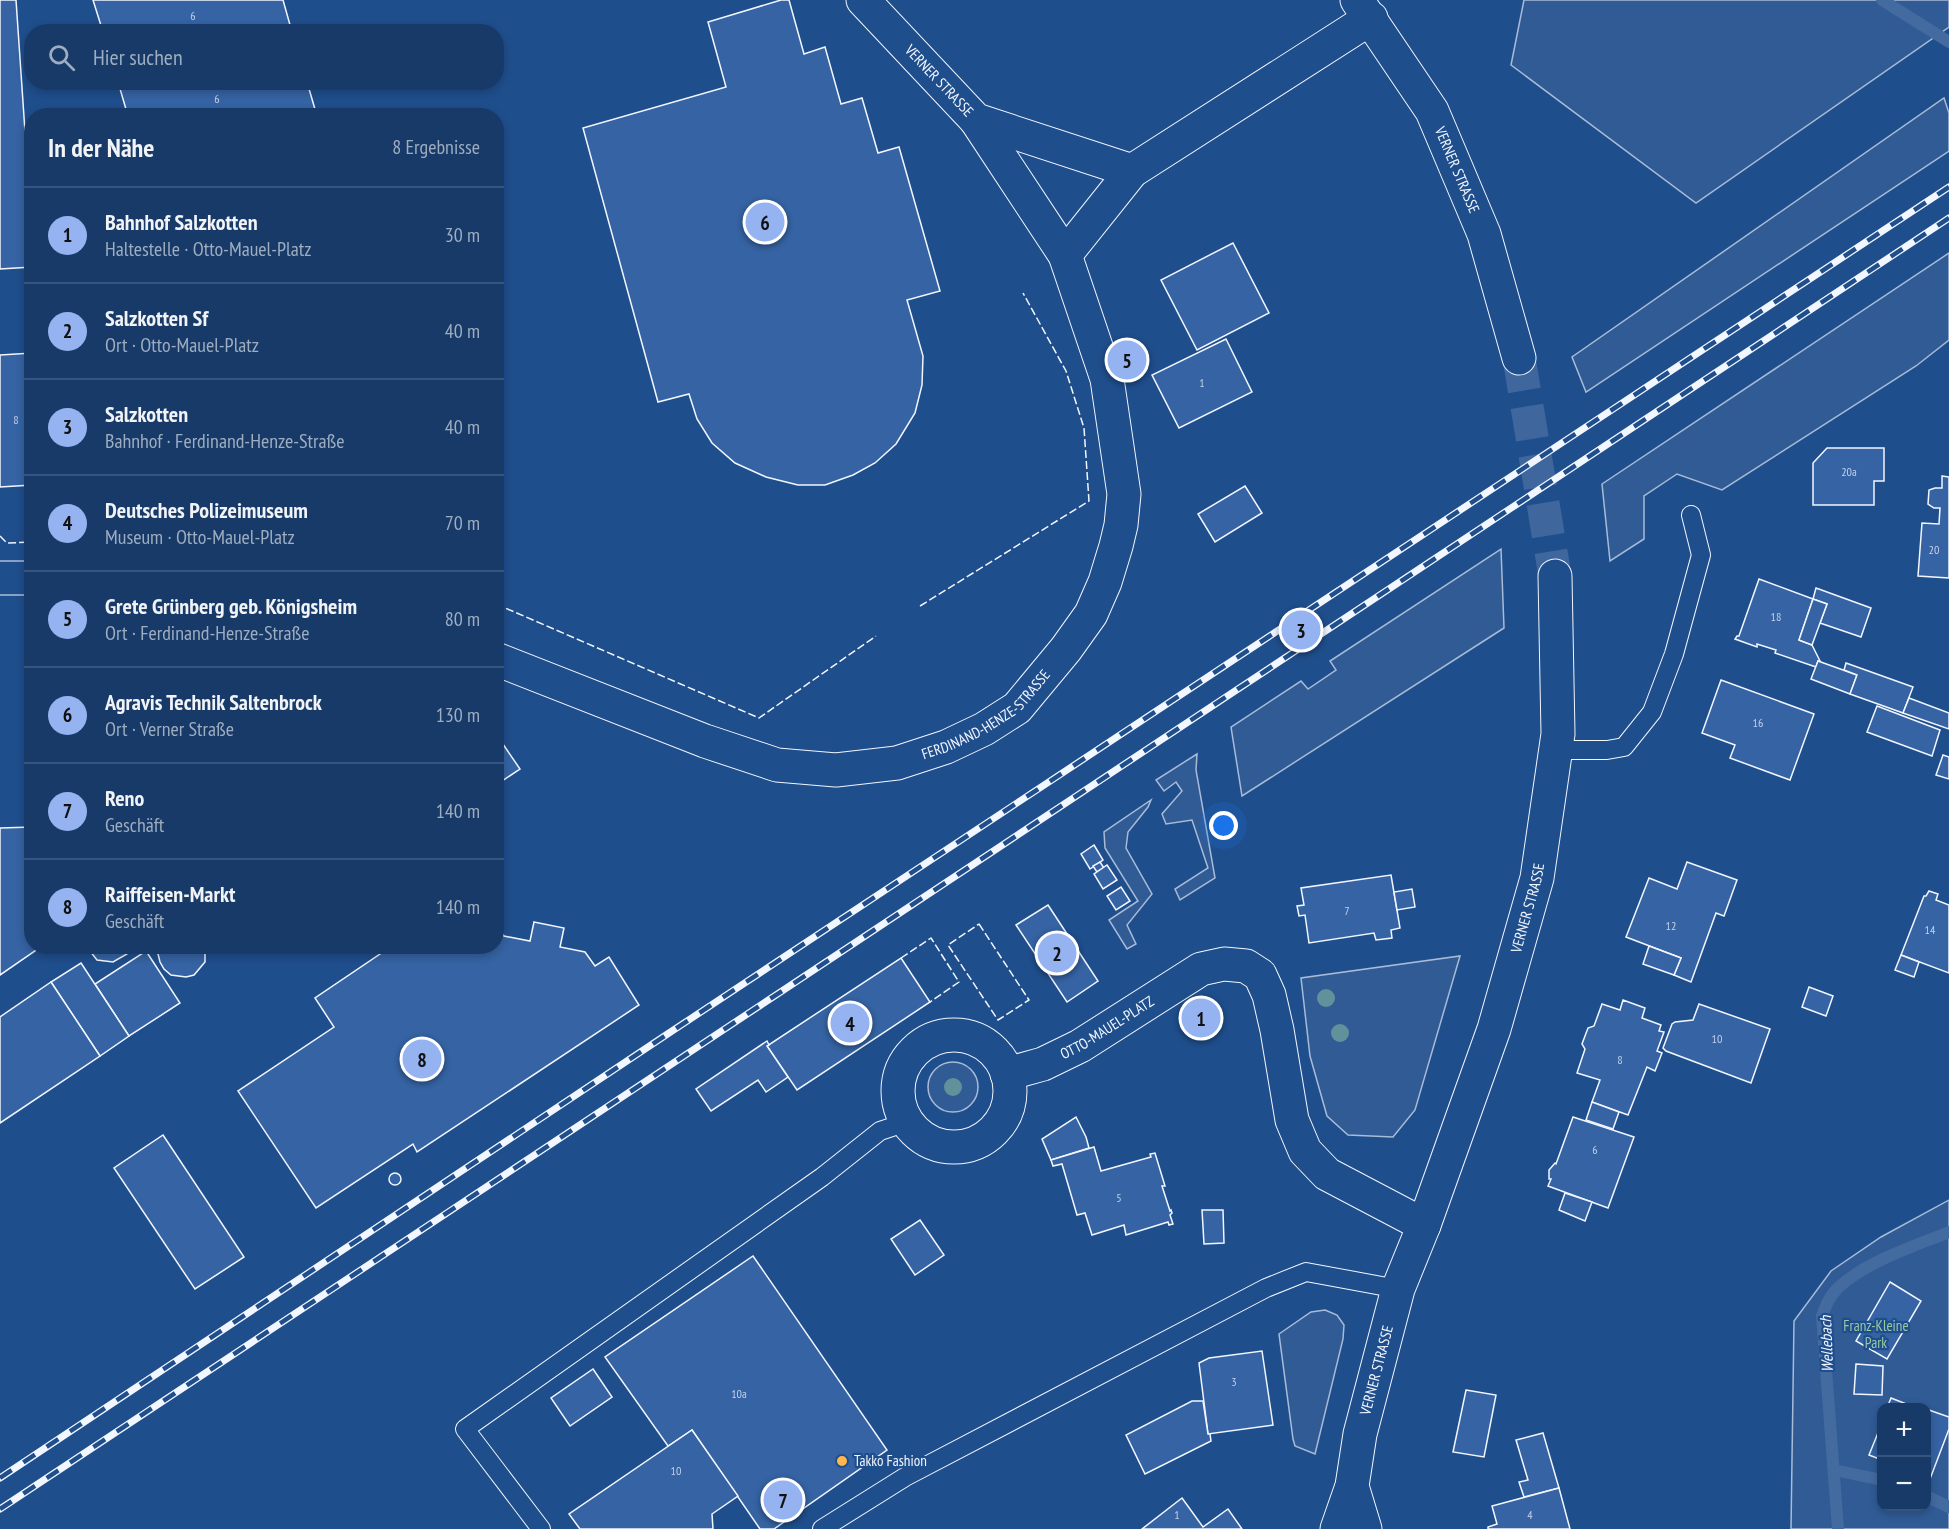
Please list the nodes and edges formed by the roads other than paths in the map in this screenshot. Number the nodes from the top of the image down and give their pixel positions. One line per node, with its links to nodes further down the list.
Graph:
1 (863, 0): 3 (street, VERNER STRASSE)
2 (1364, 9): 4 (street); 6 (street, VERNER STRASSE)
3 (976, 120): 4 (street, VERNER STRASSE); 5 (street, FERDINAND-HENZE-STRASSE)
4 (1132, 171): 5 (street)
5 (1065, 255): 11 (street, FERDINAND-HENZE-STRASSE)
6 (1518, 358)
7 (1691, 515): 12 (lane)
8 (1556, 576): 12 (street, VERNER STRASSE)
9 (0, 578): 10 (street)
10 (24, 578)
11 (504, 661)
12 (1556, 750): 15 (street, VERNER STRASSE)
13 (1008, 1074): 14 (street); 14 (street); 15 (street, OTTO-MAUEL-PLATZ)
14 (907, 1122): 18 (lane)
15 (1424, 1225): 16 (street, VERNER STRASSE)
16 (1398, 1289): 17 (street, VERNER STRASSE); 19 (lane)
17 (1352, 1486): 20 (street, VERNER STRASSE); 21 (street, VERNER STRASSE)
18 (542, 1529)
19 (822, 1529)
20 (1337, 1529)
21 (1365, 1529)

